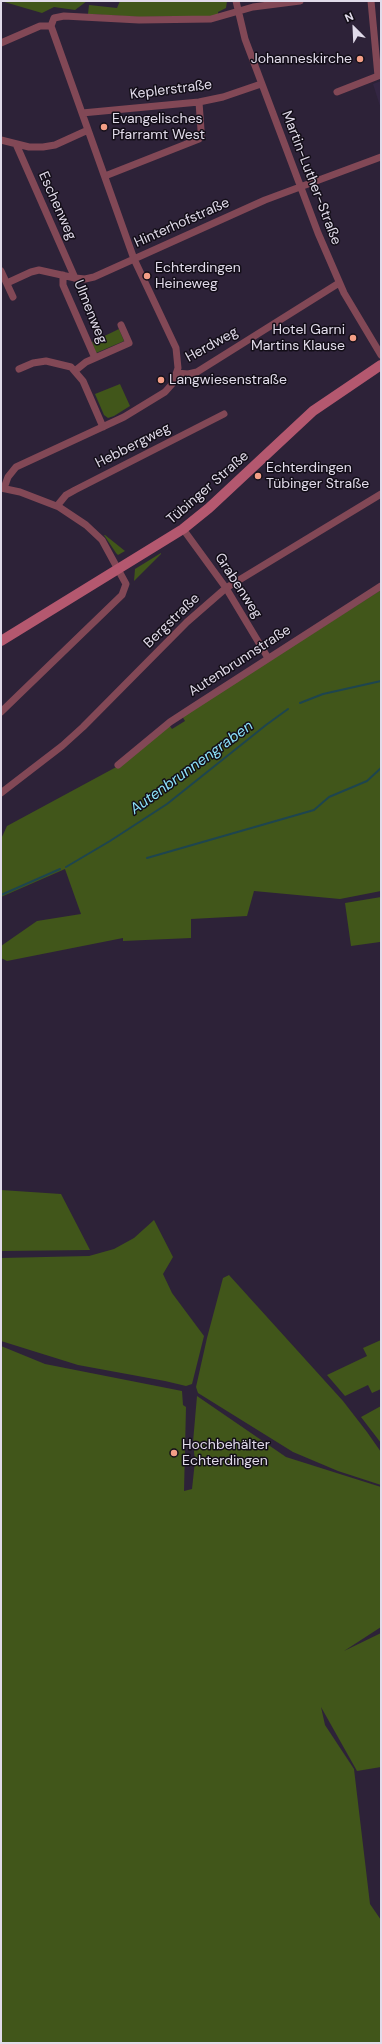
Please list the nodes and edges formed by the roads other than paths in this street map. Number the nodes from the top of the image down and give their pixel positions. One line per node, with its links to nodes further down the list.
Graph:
1 (236, 1): 4 (street, Martin-Luther-Straße)
2 (300, 1): 4 (street)
3 (371, 1): 7 (street)
4 (237, 12): 5 (street); 8 (street, Martin-Luther-Straße)
5 (51, 24): 6 (street); 11 (street)
6 (1, 43)
7 (380, 77): 9 (street)
8 (261, 84): 10 (street, Keplerstraße); 17 (street, Martin-Luther-Straße)
9 (336, 92)
10 (199, 102): 11 (street, Keplerstraße); 16 (street)
11 (82, 113): 12 (street)
12 (88, 130): 14 (street); 16 (street)
13 (1, 140): 14 (street)
14 (16, 144): 21 (street, Eschenweg)
15 (381, 157): 17 (street, Hinterhofstraße)
16 (105, 176): 18 (street)
17 (300, 187): 18 (street, Hinterhofstraße); 23 (street, Martin-Luther-Straße)
18 (134, 259): 21 (street, Hinterhofstraße); 31 (street)
19 (1, 271): 22 (street)
20 (64, 275): 21 (street, Hinterhofstraße); 22 (street, Hinterhofstraße); 27 (street, Ulmenweg)
21 (75, 278)
22 (7, 284): 24 (street)
23 (339, 284): 26 (street, Martin-Luther-Straße); 31 (street, Herdweg)
24 (13, 296)
25 (121, 324): 27 (street)
26 (381, 355)
27 (95, 358): 30 (street)
28 (381, 365): 37 (main road, Tübinger Straße)
29 (19, 370): 30 (street)
30 (76, 370): 33 (street)
31 (177, 373): 33 (street)
32 (224, 414): 36 (street, Hebbergweg)
33 (103, 427): 34 (street)
34 (3, 488): 36 (street)
35 (381, 494): 40 (street, Bergstraße)
36 (57, 506): 38 (street)
37 (183, 529): 38 (main road, Tübinger Straße); 40 (street, Grabenweg)
38 (118, 570): 41 (main road, Tübinger Straße); 43 (street)
39 (381, 586): 42 (street, Autenbrunnstraße)
40 (226, 588): 42 (street, Grabenweg); 45 (street, Bergstraße)
41 (1, 641)
42 (268, 658): 44 (street, Autenbrunnstraße)
43 (1, 712)
44 (118, 765)
45 (1, 793)

